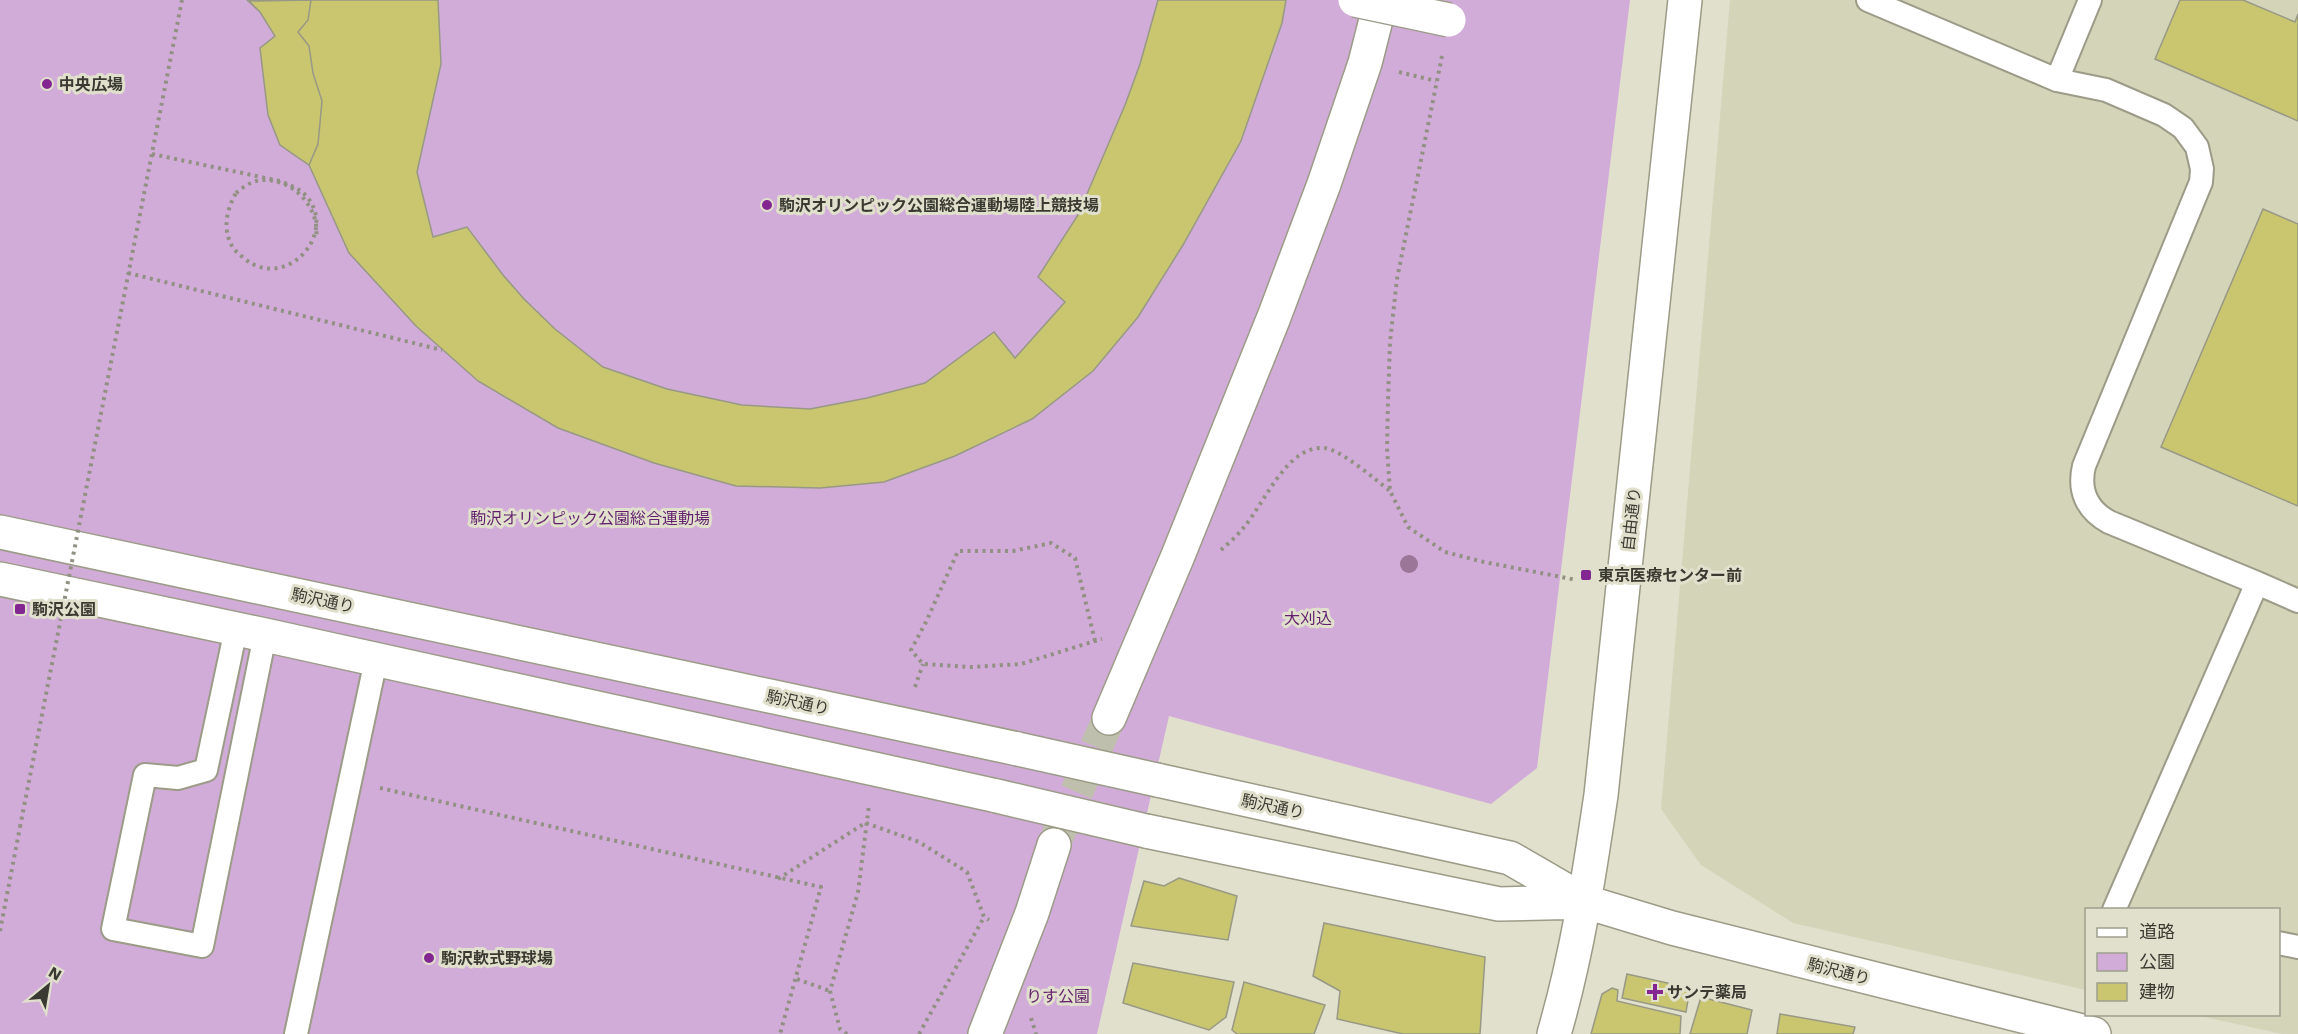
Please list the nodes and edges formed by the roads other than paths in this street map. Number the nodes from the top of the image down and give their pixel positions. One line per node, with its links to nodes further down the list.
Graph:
1 (1355, 0): 6 (main road, bridge)
2 (1381, 0): 14 (main road)
3 (1685, 0): 16 (main road, 自由通り)
4 (1868, 0): 7 (lane)
5 (2090, 0): 7 (lane)
6 (1449, 20)
7 (2057, 80): 10 (lane)
8 (0, 532): 16 (main road, 駒沢通り, bridge)
9 (0, 579): 12 (main road, 駒沢通り)
10 (2257, 584): 11 (lane); 17 (lane)
11 (2298, 601)
12 (250, 632): 12 (lane); 13 (main road, 駒沢通り)
13 (376, 660): 16 (main road, 駒沢通り, bridge); 21 (lane)
14 (1109, 718)
15 (1054, 844): 22 (main road)
16 (1586, 902): 20 (main road, 駒沢通り); 23 (main road, 自由通り)
17 (2114, 908)
18 (2280, 943): 19 (lane)
19 (2298, 947)
20 (2090, 1027)
21 (296, 1034)
22 (985, 1034)
23 (1554, 1034)

